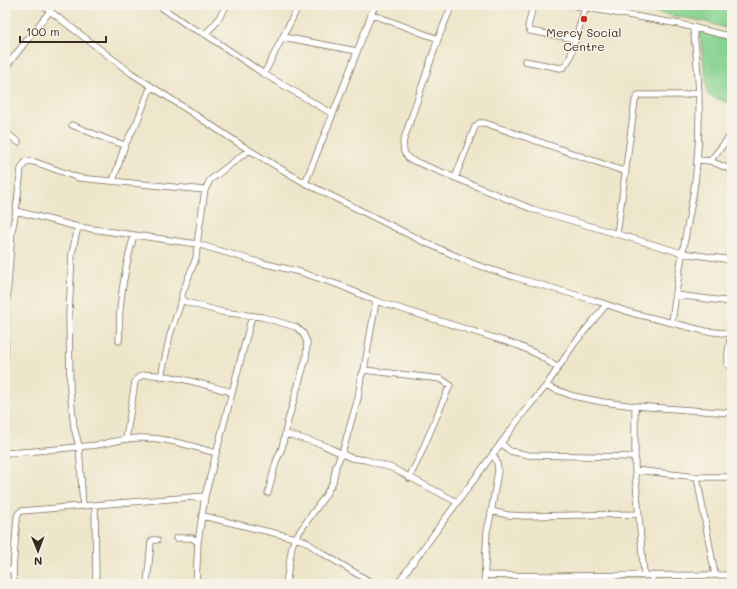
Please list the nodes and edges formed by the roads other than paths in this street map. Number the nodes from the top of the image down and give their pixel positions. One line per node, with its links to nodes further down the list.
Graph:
1 (42, 5): 10 (street)
2 (158, 5): 13 (street)
3 (227, 5): 13 (street)
4 (299, 5): 14 (street)
5 (375, 5): 11 (street)
6 (452, 5): 17 (street)
7 (571, 5): 8 (street)
8 (585, 8): 12 (street); 16 (street)
9 (532, 10): 16 (street)
10 (50, 11): 20 (street); 22 (street)
11 (371, 14): 17 (street); 18 (street)
12 (693, 28): 15 (street); 23 (street)
13 (205, 34): 21 (street)
14 (283, 37): 18 (street); 21 (street)
15 (732, 37)
16 (576, 39): 19 (street)
17 (438, 40): 35 (street)
18 (357, 51): 24 (street)
19 (525, 61)
20 (5, 68)
21 (264, 74): 24 (street)
22 (151, 86): 29 (street); 30 (street)
23 (699, 92): 31 (street); 34 (street)
24 (333, 114): 37 (street)
25 (72, 125): 29 (street)
26 (5, 132): 28 (street)
27 (732, 134): 32 (street)
28 (18, 142)
29 (125, 145): 36 (street)
30 (249, 150): 37 (street); 38 (street)
31 (697, 160): 32 (street); 44 (street)
32 (710, 161): 33 (street)
33 (732, 170)
34 (626, 172): 35 (street); 41 (street)
35 (455, 178): 41 (street)
36 (113, 181): 38 (street); 39 (street)
37 (305, 183): 50 (street)
38 (205, 190): 43 (street)
39 (16, 211): 40 (street); 55 (street)
40 (78, 226): 42 (street); 67 (street)
41 (617, 234): 44 (street)
42 (134, 235): 43 (street); 54 (street)
43 (197, 244): 47 (street); 48 (street)
44 (682, 253): 45 (street); 46 (street)
45 (732, 260)
46 (676, 295): 49 (street); 52 (street)
47 (182, 299): 51 (street); 59 (street)
48 (376, 301): 57 (street); 58 (street)
49 (732, 302)
50 (606, 305): 52 (street); 57 (street)
51 (252, 316): 61 (street); 64 (street)
52 (672, 323): 53 (street)
53 (732, 334): 56 (street)
54 (119, 341)
55 (5, 360)
56 (728, 365)
57 (558, 368): 60 (street)
58 (364, 370): 71 (street); 76 (street)
59 (161, 377): 61 (street); 65 (street)
60 (546, 386): 62 (street); 66 (street)
61 (232, 392): 69 (street)
62 (635, 406): 63 (street); 72 (street)
63 (732, 413)
64 (286, 434): 71 (street); 77 (street)
65 (126, 439): 67 (street); 69 (street)
66 (501, 443): 70 (street); 72 (street)
67 (79, 446): 68 (street); 81 (street)
68 (5, 453)
69 (216, 453): 78 (street)
70 (493, 453): 79 (street); 82 (street)
71 (341, 454): 76 (street); 86 (street)
72 (634, 457): 73 (street)
73 (635, 470): 74 (street); 83 (street)
74 (697, 477): 75 (street); 92 (street)
75 (732, 477)
76 (410, 478): 79 (street)
77 (268, 493)
78 (205, 496): 80 (street); 84 (street)
79 (457, 502): 102 (street)
80 (95, 505): 81 (street); 97 (street)
81 (83, 506): 89 (street)
82 (491, 511): 83 (street); 91 (street)
83 (639, 514): 94 (street)
84 (203, 516): 86 (street); 88 (street)
85 (176, 538): 88 (street)
86 (295, 538): 100 (street); 101 (street)
87 (156, 540): 98 (street)
88 (198, 542): 99 (street)
89 (13, 569): 90 (street); 96 (street)
90 (5, 570)
91 (484, 575): 94 (street); 103 (street)
92 (715, 575): 93 (street); 95 (street)
93 (732, 575)
94 (644, 576): 95 (street)
95 (652, 576): 104 (street)
96 (14, 584)
97 (96, 584)
98 (147, 584)
99 (196, 584)
100 (286, 584)
101 (374, 584)
102 (397, 584)
103 (484, 584)
104 (652, 584)

